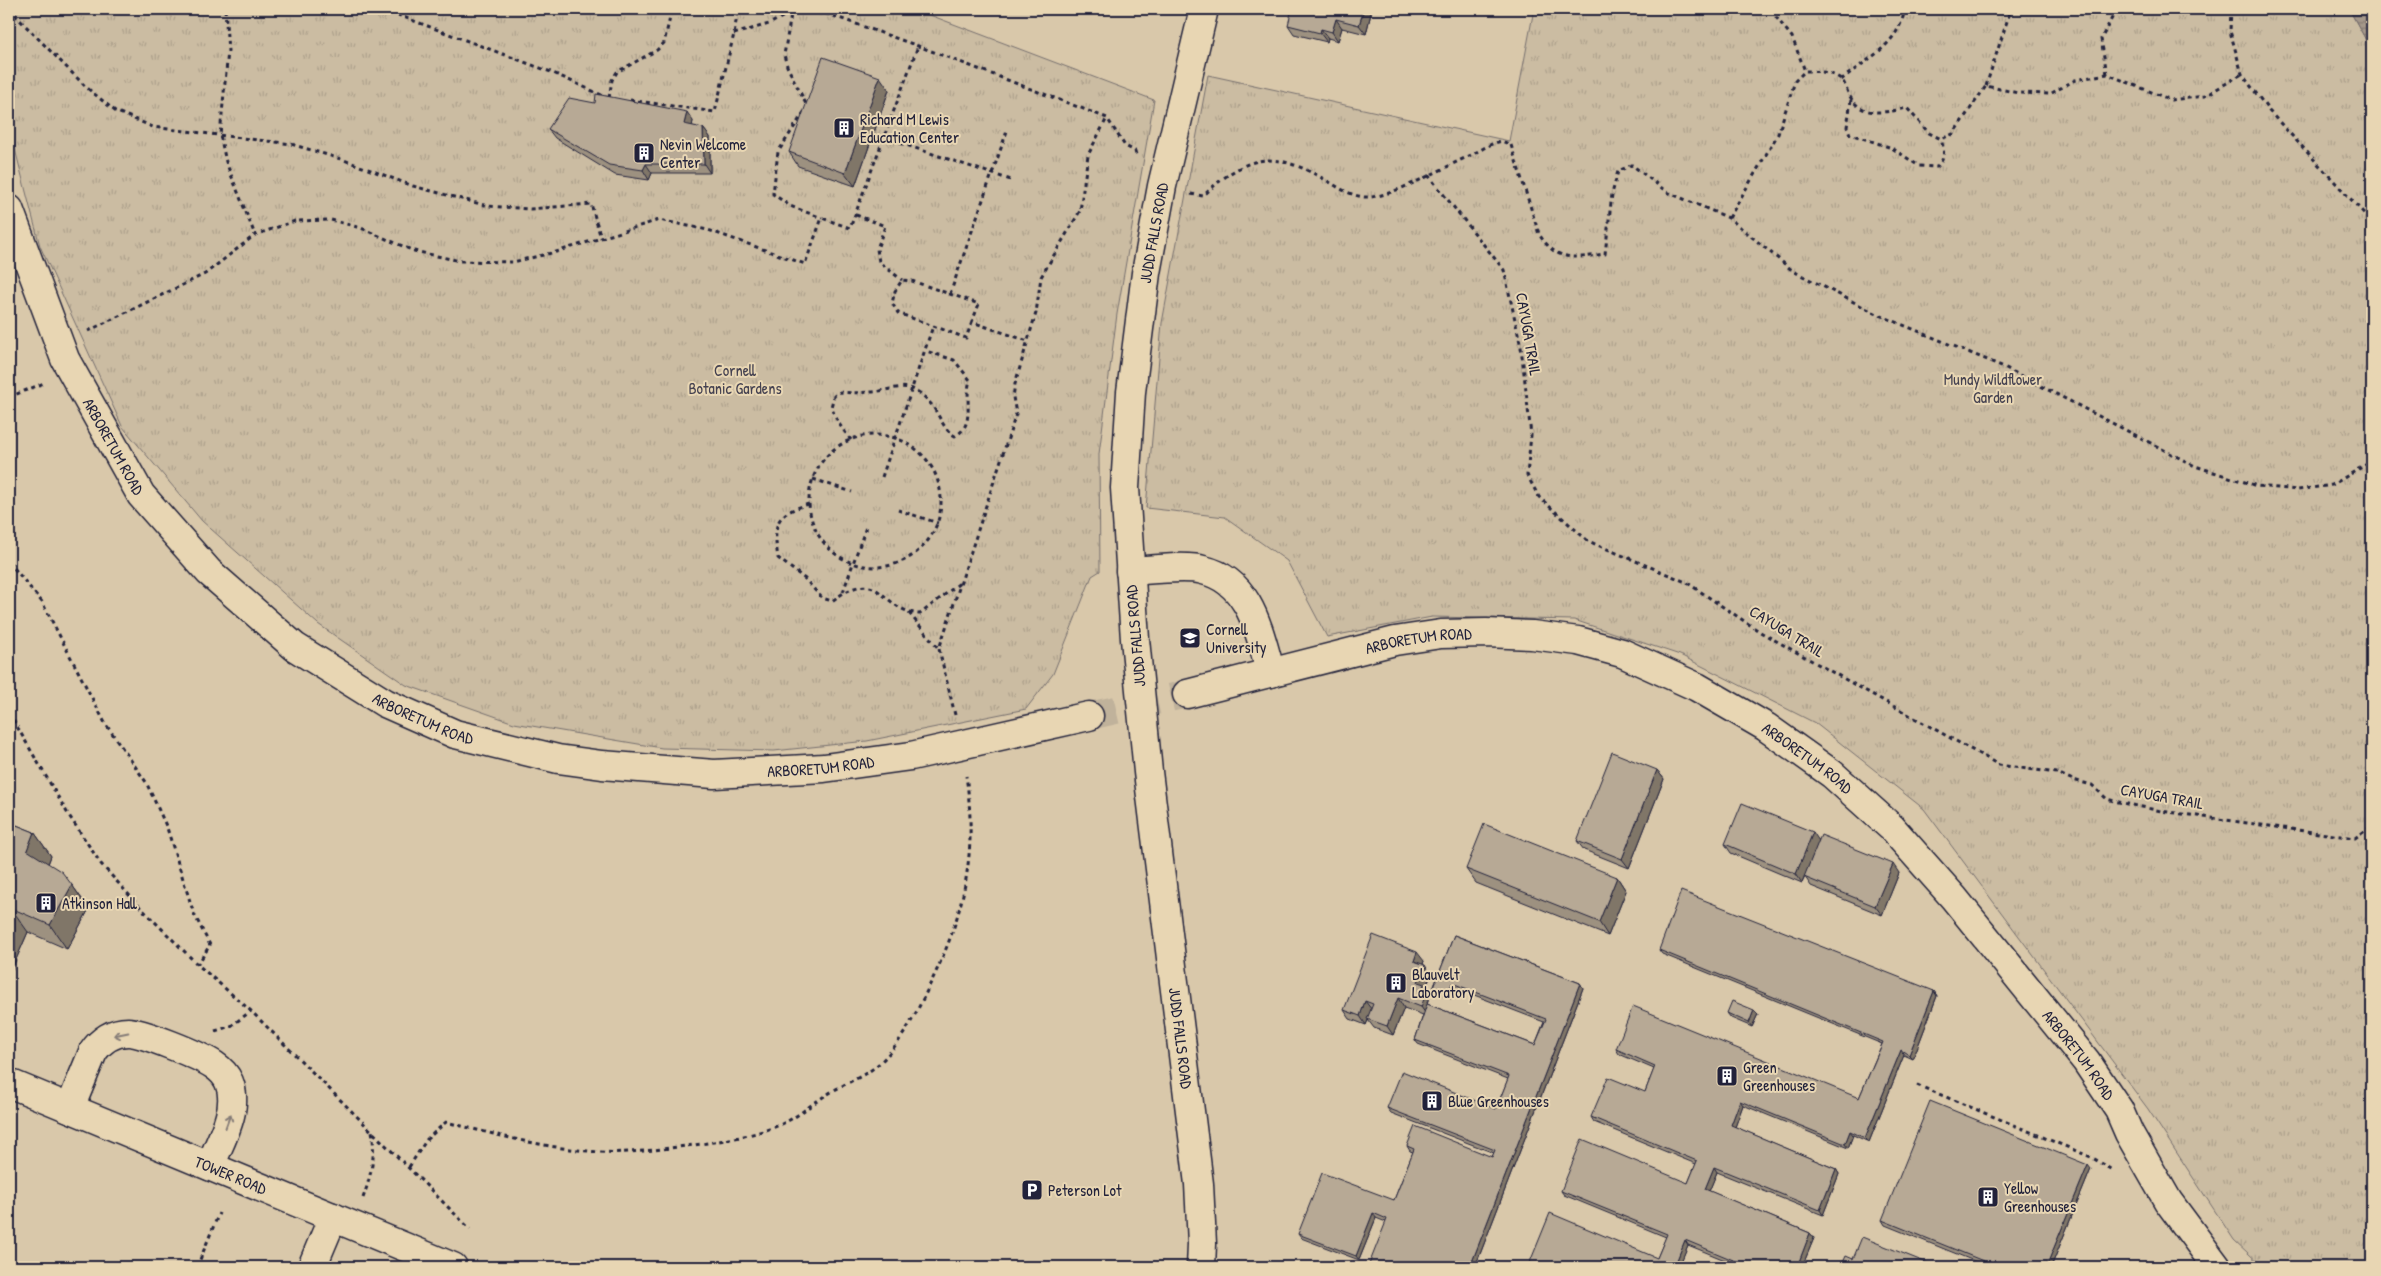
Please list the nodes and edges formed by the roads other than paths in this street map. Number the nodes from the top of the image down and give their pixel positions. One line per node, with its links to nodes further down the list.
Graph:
1 (1204, 9): 3 (street, JUDD FALLS ROAD)
2 (9, 209): 6 (street, ARBORETUM ROAD)
3 (1130, 570): 4 (street); 13 (street, JUDD FALLS ROAD)
4 (1271, 673): 5 (street, ARBORETUM ROAD); 14 (street, ARBORETUM ROAD)
5 (1187, 694)
6 (1089, 716)
7 (9, 1083): 8 (street, TOWER ROAD)
8 (70, 1108): 9 (street, TOWER ROAD); 9 (street, one-way to 8)
9 (210, 1166): 10 (street, TOWER ROAD)
10 (333, 1217): 11 (street); 12 (street, TOWER ROAD)
11 (312, 1267)
12 (453, 1267)
13 (1201, 1267)
14 (2217, 1267)

